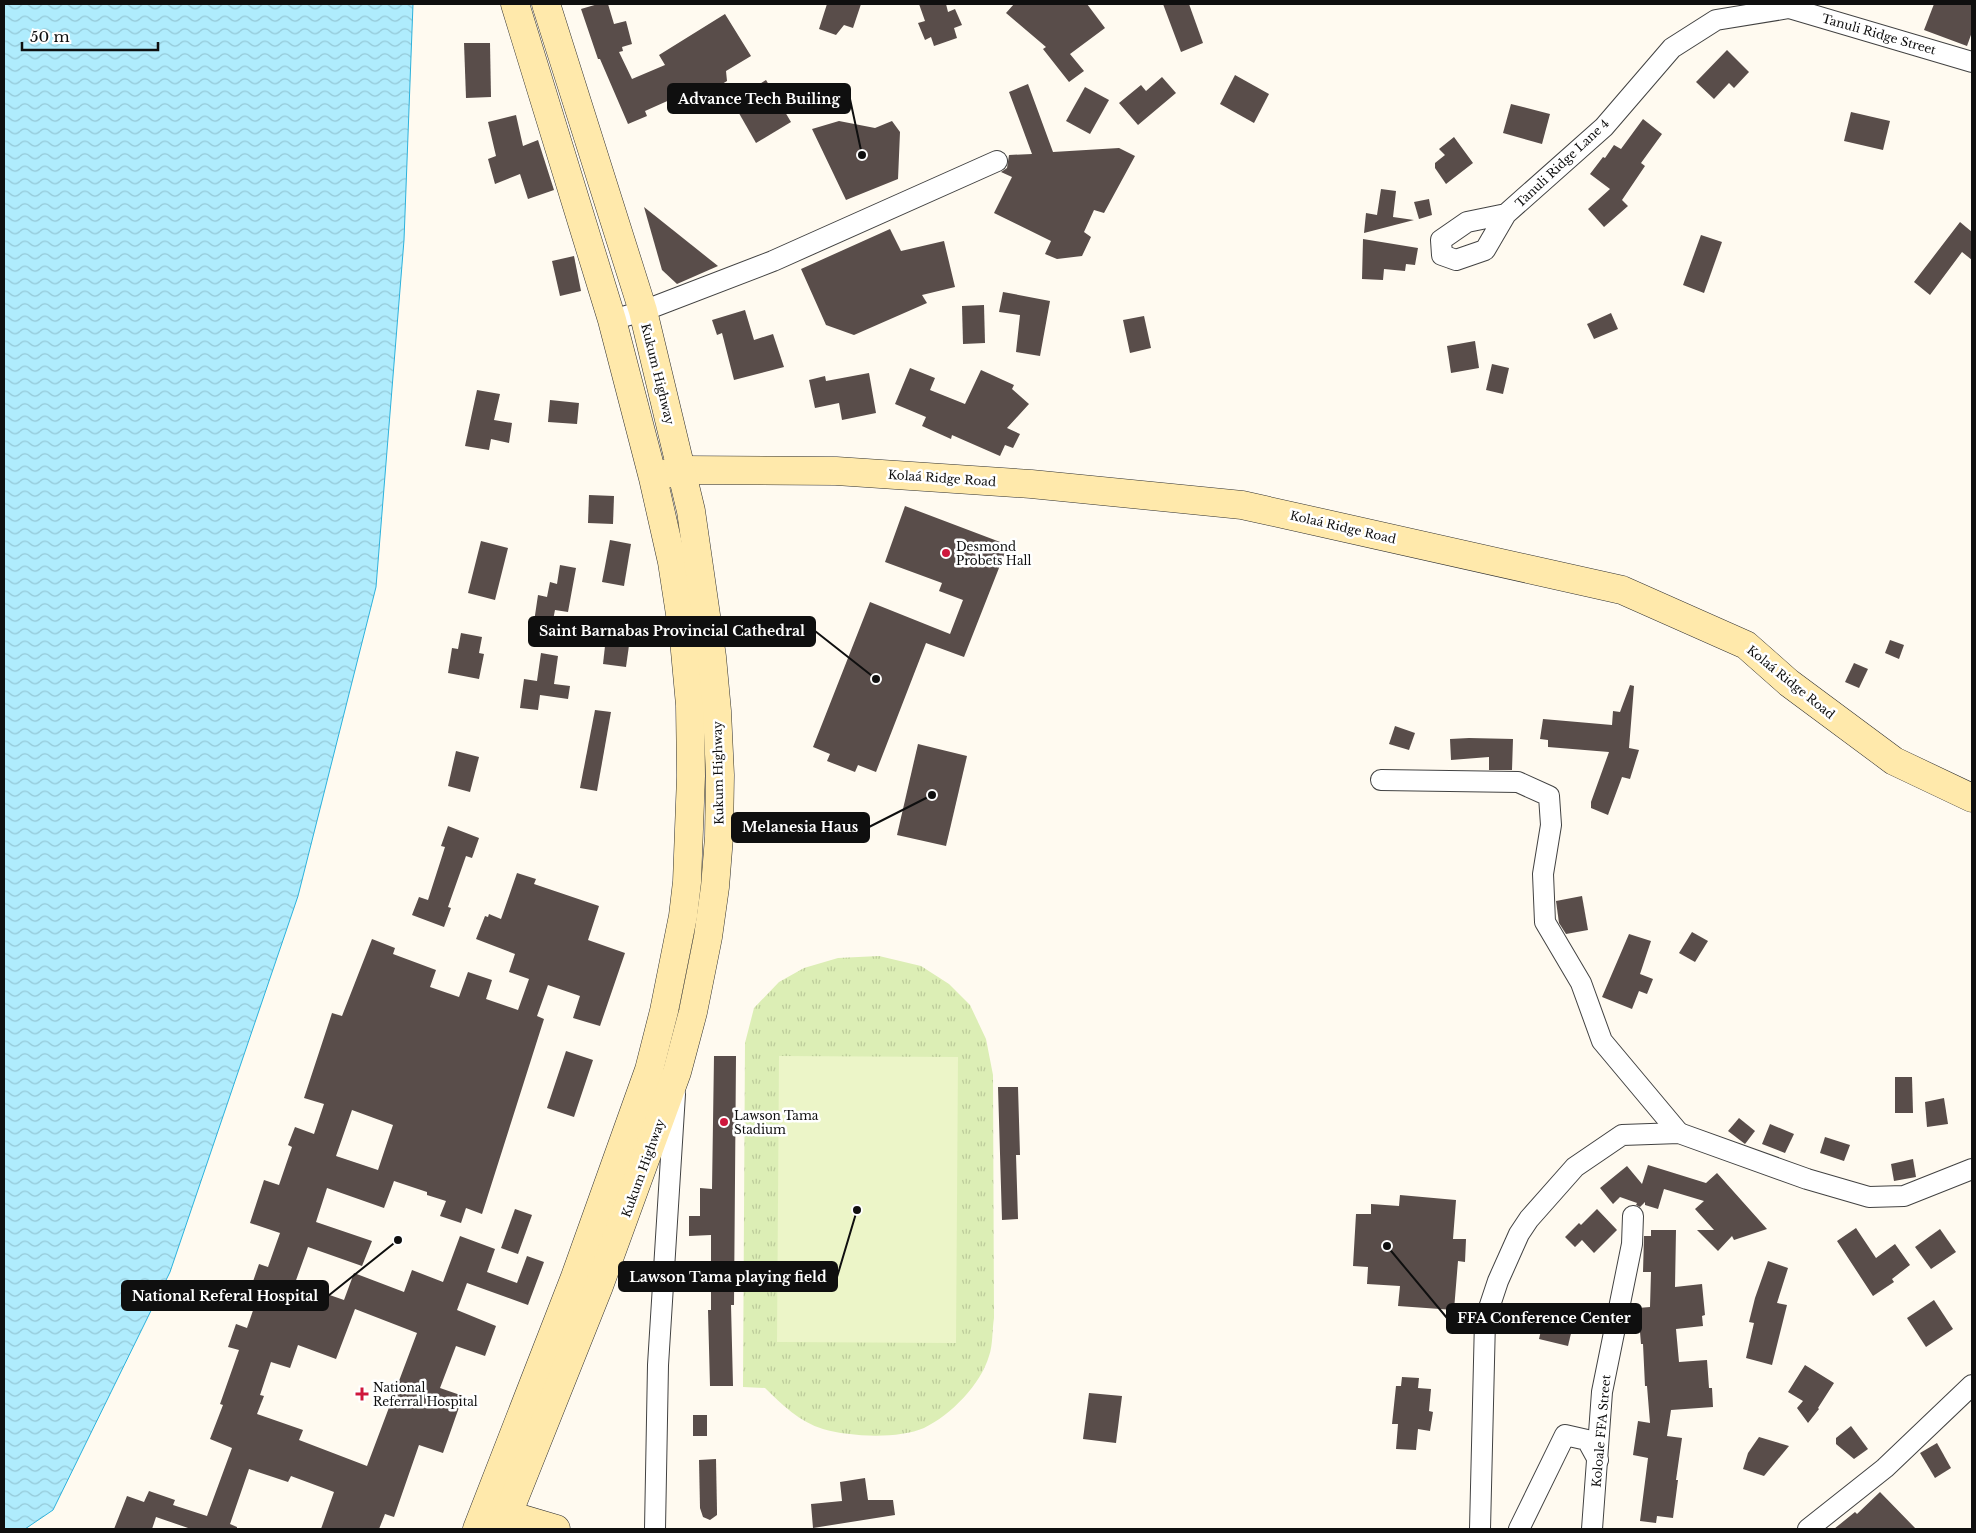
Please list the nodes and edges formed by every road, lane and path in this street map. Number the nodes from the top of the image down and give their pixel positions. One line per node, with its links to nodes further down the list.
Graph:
1 (515, 4): 8 (main road)
2 (546, 4): 7 (main road, Kukum Highway)
3 (1789, 6): 4 (street, Tanuli Ridge Street); 6 (street, Tanuli Ridge Lane 4)
4 (1972, 57)
5 (998, 161): 7 (street)
6 (1506, 214)
7 (643, 312): 8 (street); 9 (main road, Kukum Highway)
8 (612, 320): 10 (main road)
9 (682, 470): 10 (main road, Kolaá Ridge Road); 12 (main road, Kolaá Ridge Road); 13 (main road, Kukum Highway)
10 (653, 478): 19 (main road)
11 (1381, 780): 14 (street)
12 (1972, 798)
13 (677, 1072): 19 (main road, Kukum Highway); 21 (street)
14 (1680, 1133): 15 (street); 22 (street)
15 (1972, 1169)
16 (1634, 1216): 18 (street, Koloale FFA Street)
17 (1972, 1385): 25 (street)
18 (1598, 1460): 23 (street); 24 (street, Koloale FFA Street)
19 (493, 1520): 20 (main road)
20 (556, 1529)
21 (655, 1529)
22 (1480, 1529)
23 (1519, 1529)
24 (1592, 1529)
25 (1808, 1529)

